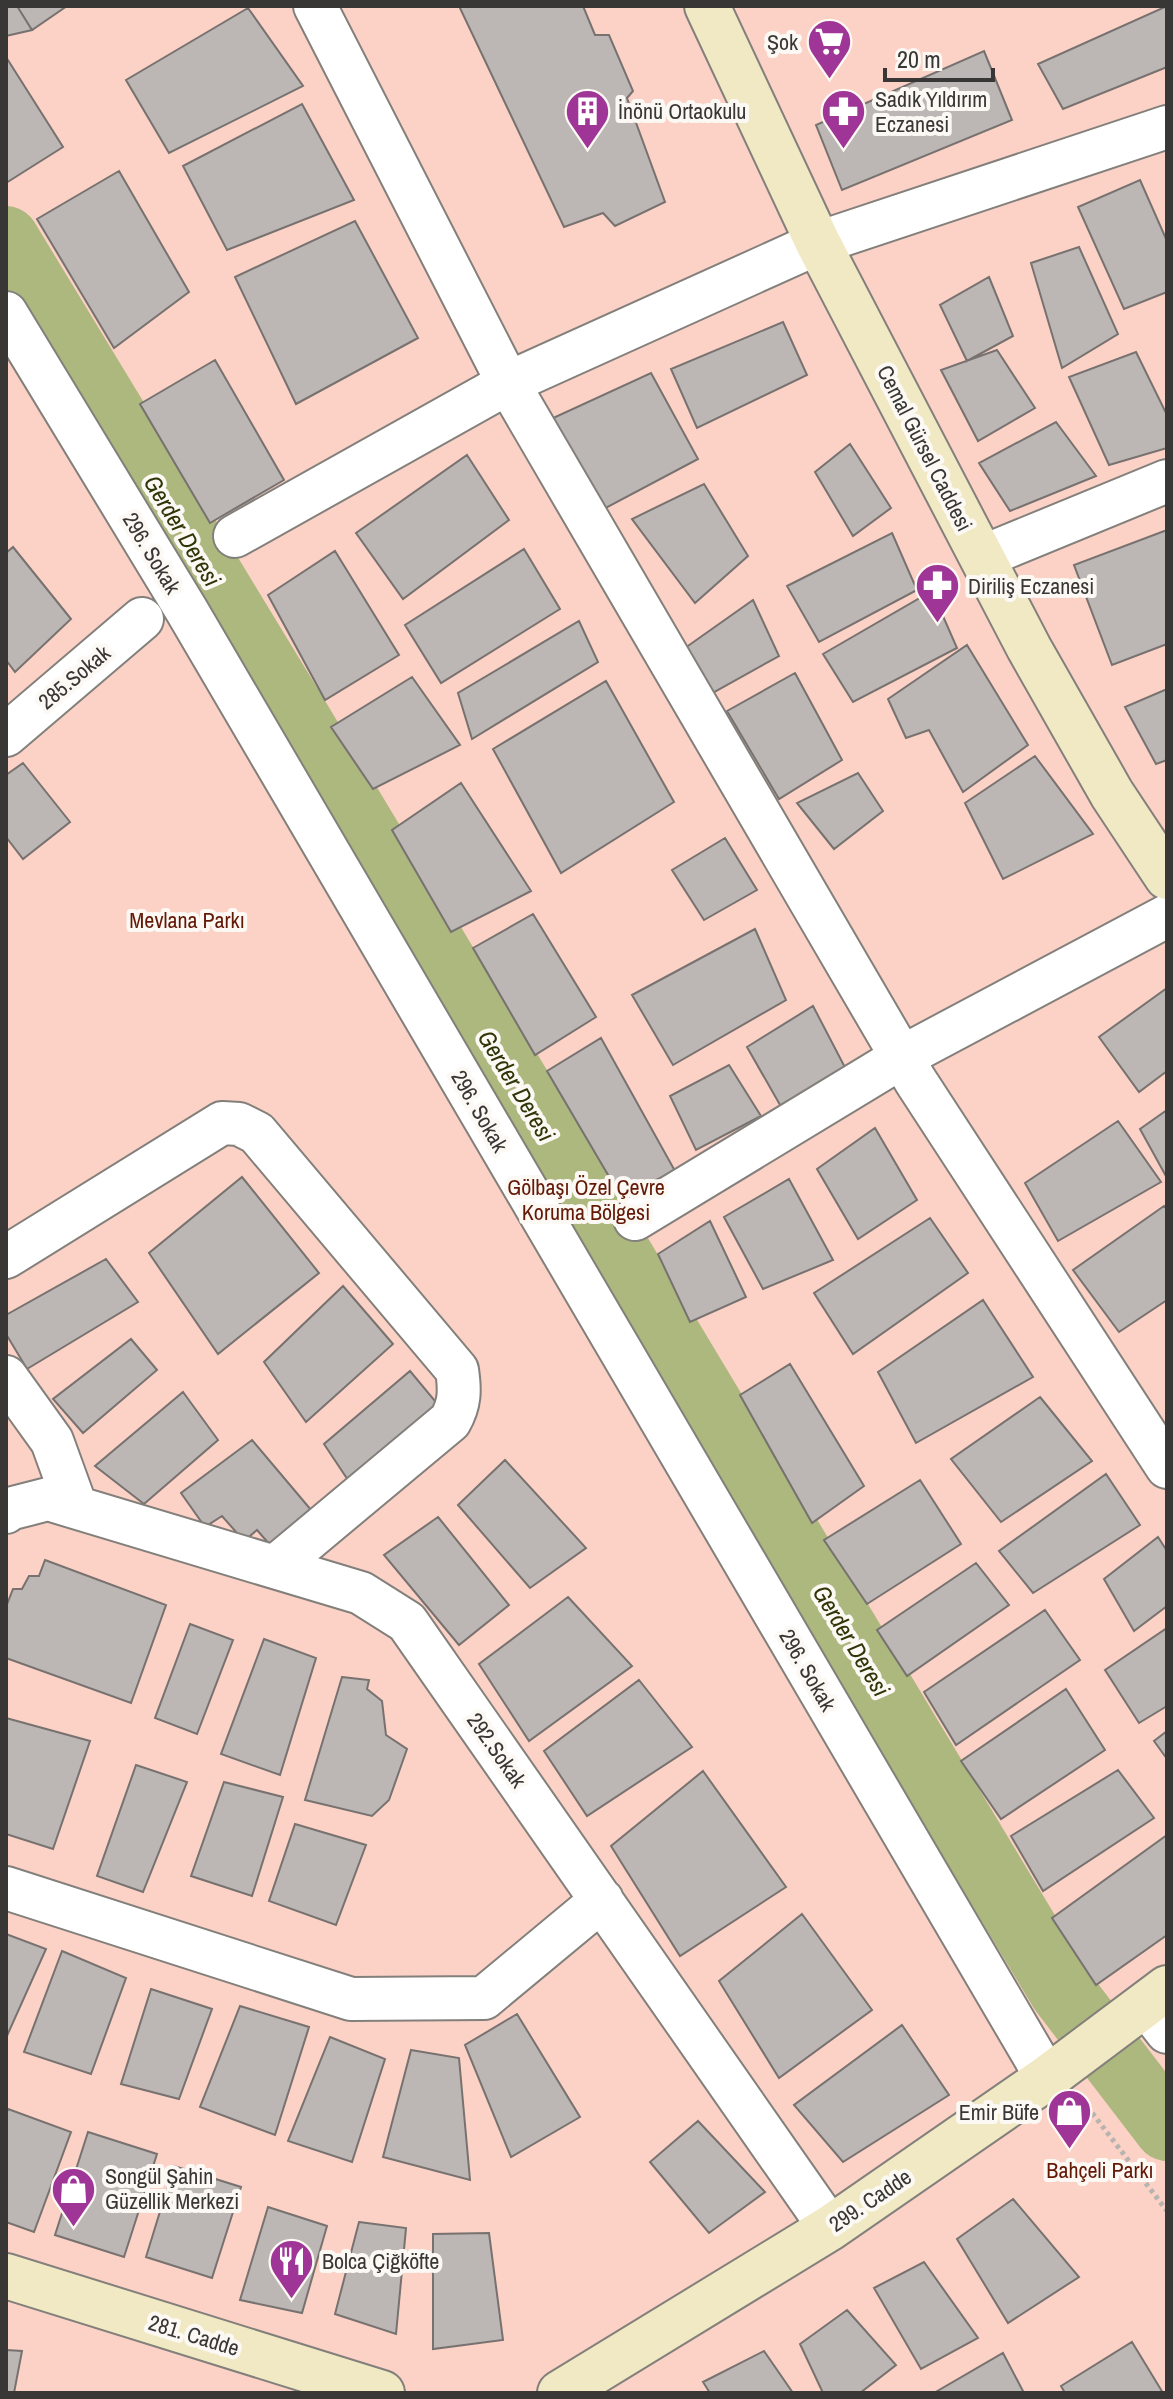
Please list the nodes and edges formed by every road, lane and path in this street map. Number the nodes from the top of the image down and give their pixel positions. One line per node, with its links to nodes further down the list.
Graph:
1 (315, 6): 6 (street)
2 (707, 6): 4 (street, Cemal Gürsel Caddesi)
3 (1167, 127): 4 (street)
4 (818, 243): 6 (street); 9 (street, Cemal Gürsel Caddesi)
5 (6, 313): 25 (street, 296. Sokak)
6 (508, 383): 8 (street); 14 (street)
7 (1167, 481): 9 (street)
8 (235, 536)
9 (982, 557): 12 (street, Cemal Gürsel Caddesi)
10 (142, 619): 11 (street, 285.Sokak)
11 (7, 732)
12 (1167, 877)
13 (1167, 916): 14 (street)
14 (902, 1057): 15 (street); 18 (street)
15 (635, 1219)
16 (6, 1257): 21 (street)
17 (6, 1377): 19 (street)
18 (1167, 1467)
19 (76, 1507): 20 (street, 292.Sokak); 21 (street, 292.Sokak)
20 (6, 1512)
21 (275, 1567): 23 (street, 292.Sokak)
22 (6, 1888): 23 (street)
23 (602, 1900): 28 (street, 292.Sokak)
24 (1153, 2009): 25 (street, 299. Cadde)
25 (1047, 2078): 28 (street, 299. Cadde)
26 (1093, 2114): 27 (path)
27 (1167, 2211)
28 (830, 2228): 31 (street, 299. Cadde)
29 (6, 2276): 30 (street, 281. Cadde)
30 (382, 2393)
31 (560, 2393)

